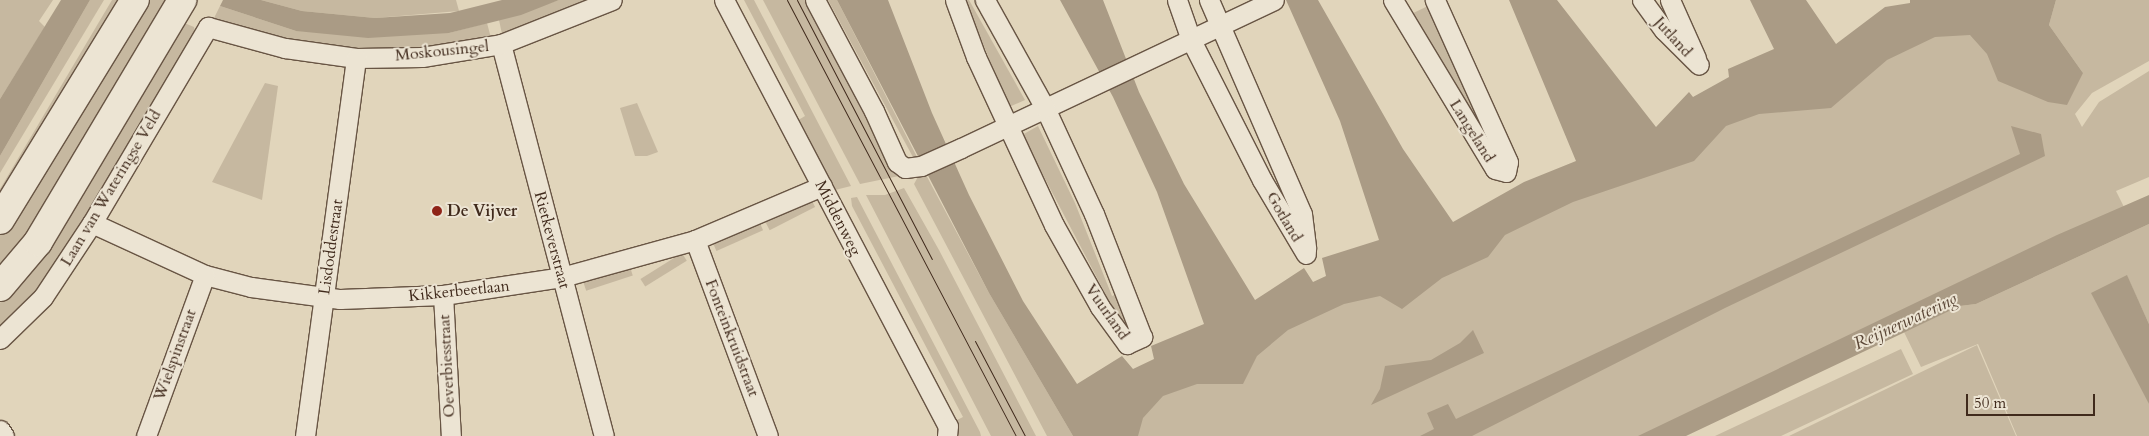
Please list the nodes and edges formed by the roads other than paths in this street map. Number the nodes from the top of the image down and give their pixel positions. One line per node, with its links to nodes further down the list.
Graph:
1 (135, 0): 23 (street)
2 (182, 0): 28 (street)
3 (612, 0): 18 (street, Moskousingel)
4 (724, 0): 22 (street, Middenweg)
5 (815, 0): 21 (street)
6 (955, 0): 21 (street, Vuurland)
7 (985, 0): 20 (street, Vuurland)
8 (1177, 0): 17 (street, Gotland)
9 (1209, 0): 15 (street, Gotland)
10 (1274, 0): 15 (street)
11 (1393, 0): 12 (street, Langeland)
12 (1435, 0)
13 (1642, 0): 14 (street, Jutland)
14 (1670, 0)
15 (1221, 26): 17 (street); 17 (street, Gotland)
16 (208, 27): 19 (street, Moskousingel); 24 (street, Laan van Wateringse Veld)
17 (1191, 40): 20 (street)
18 (501, 44): 19 (street, Moskousingel); 27 (street, Rietkeverstraat)
19 (356, 58): 30 (street, Lisdoddestraat)
20 (1045, 108): 21 (street); 21 (street, Vuurland)
21 (1007, 126)
22 (822, 186): 25 (street, Kikkerbeetlaan); 39 (street, Middenweg)
23 (0, 220)
24 (92, 223): 26 (street, Kikkerbeetlaan); 31 (street, Laan van Wateringse Veld)
25 (695, 240): 27 (street, Kikkerbeetlaan); 38 (street, Fonteinkruidstraat)
26 (205, 275): 30 (street, Kikkerbeetlaan); 34 (street, Wielspinstraat)
27 (562, 278): 29 (street, Kikkerbeetlaan); 37 (street, Rietkeverstraat)
28 (0, 286)
29 (443, 295): 30 (street, Kikkerbeetlaan); 36 (street, Oeverbiesstraat)
30 (324, 298): 35 (street, Lisdoddestraat)
31 (0, 339)
32 (0, 430): 33 (street)
33 (4, 436)
34 (146, 436)
35 (305, 436)
36 (451, 436)
37 (604, 436)
38 (768, 436)
39 (947, 436)

